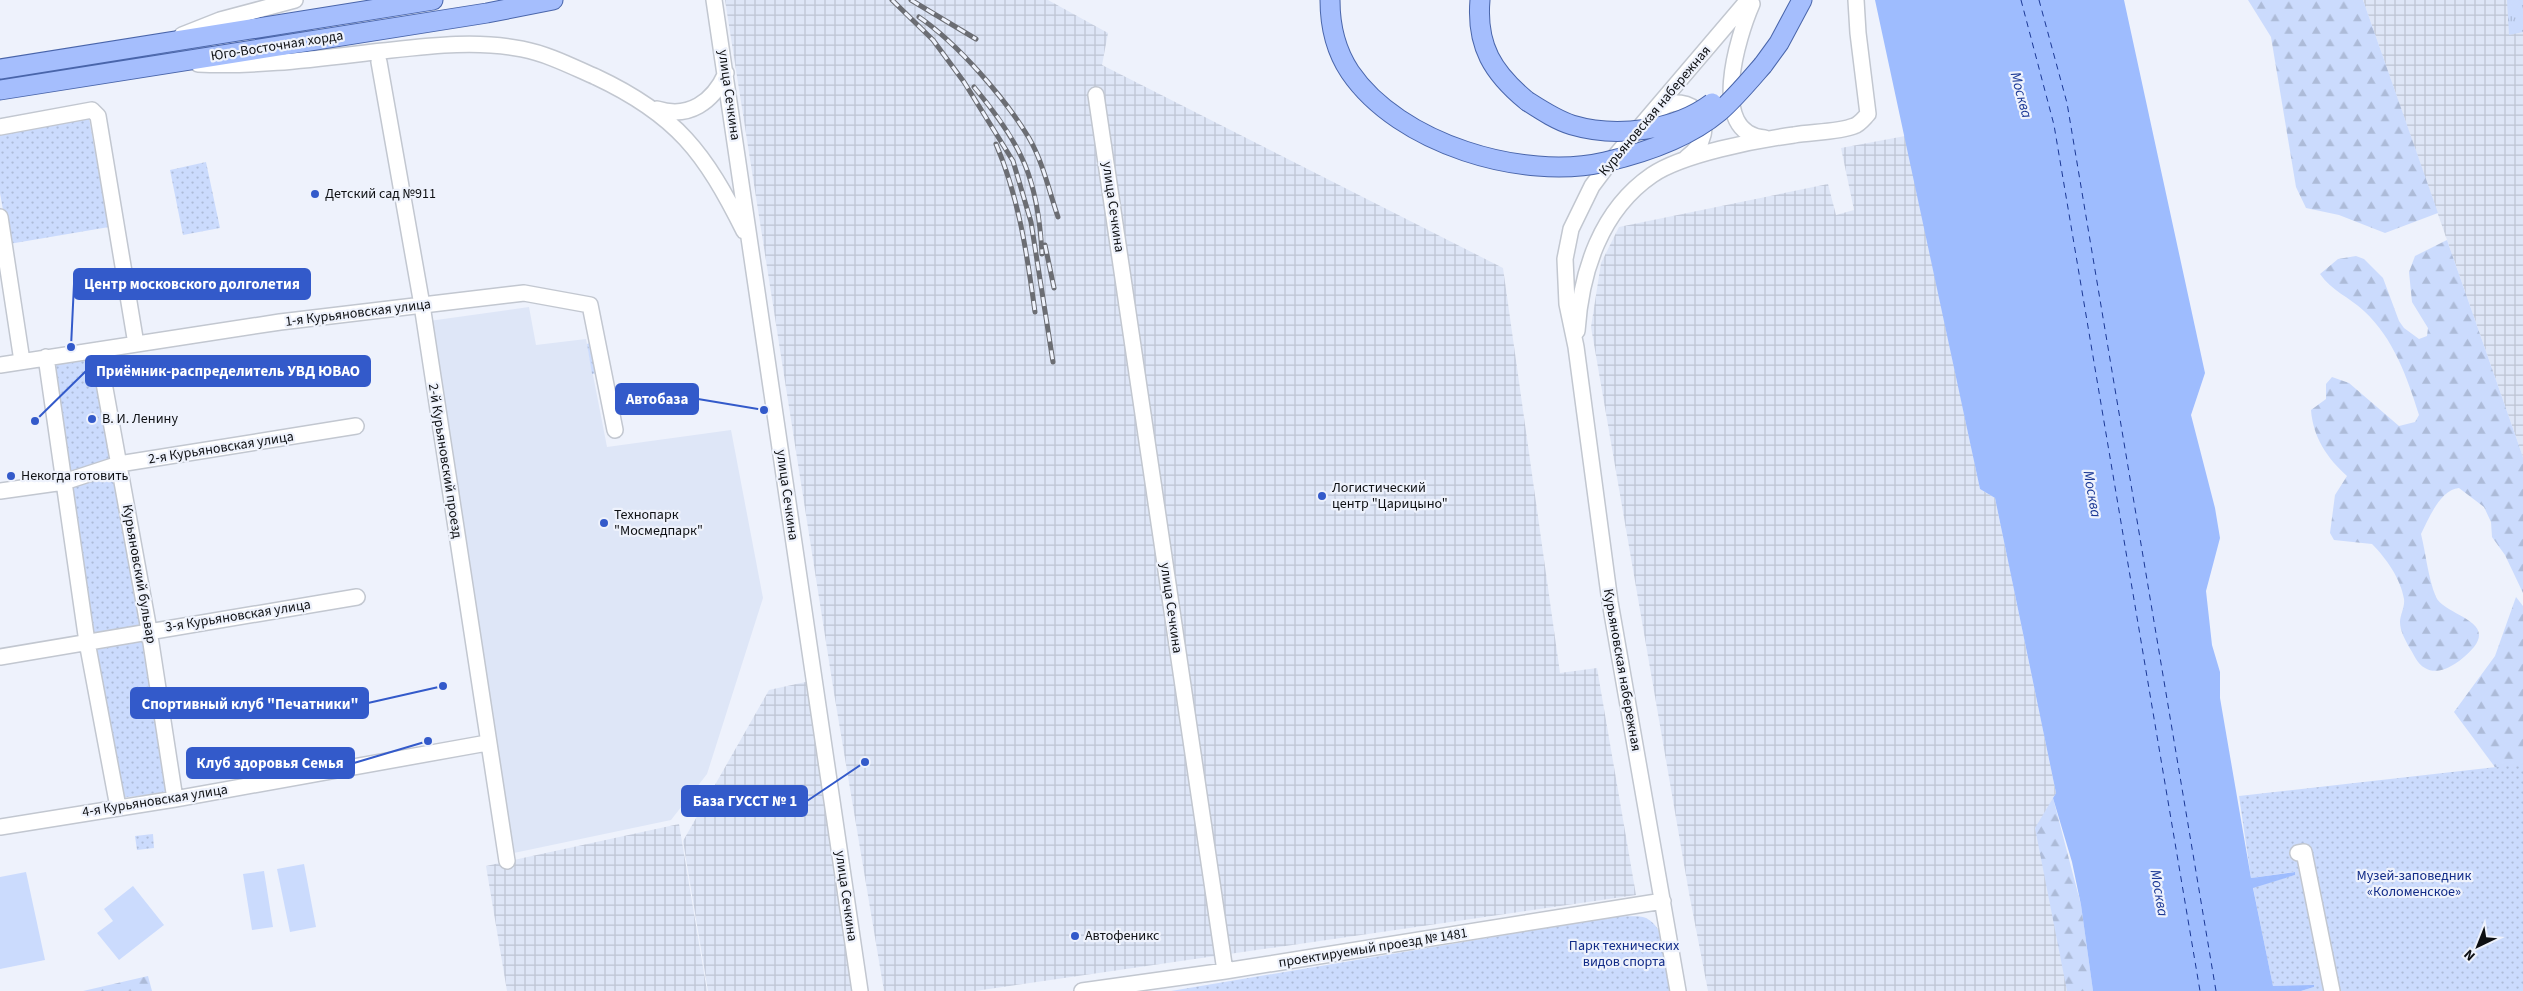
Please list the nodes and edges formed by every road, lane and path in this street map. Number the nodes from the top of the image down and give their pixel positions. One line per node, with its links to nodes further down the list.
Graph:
1 (295, 0): 11 (street)
2 (434, 0): 11 (main road, Юго-Восточная хорда)
3 (553, 0): 13 (main road, Юго-Восточная хорда)
4 (714, 0): 16 (street, улица Сечкина)
5 (1330, 0): 14 (main road, bridge)
6 (1480, 0): 14 (main road, bridge)
7 (1748, 0): 20 (street, Курьяновская набережная)
8 (1754, 0): 22 (street)
9 (1802, 0): 14 (main road)
10 (1856, 0): 22 (street, Курьяновская набережная)
11 (161, 43): 15 (main road, Юго-Восточная хорда)
12 (379, 62): 26 (street, 2-й Курьяновский проезд)
13 (167, 63): 17 (main road, Юго-Восточная хорда); 19 (street)
14 (1763, 65)
15 (0, 69)
16 (726, 73): 19 (street); 25 (street, улица Сечкина)
17 (0, 90)
18 (1096, 95): 49 (street, улица Сечкина)
19 (653, 108): 25 (street)
20 (1647, 120): 23 (street); 28 (street, Курьяновская набережная)
21 (0, 127): 27 (street)
22 (1766, 138): 23 (street, Курьяновская набережная)
23 (1683, 161): 28 (street, Курьяновская набережная)
24 (0, 217): 31 (street)
25 (751, 246): 50 (street, улица Сечкина)
26 (422, 305): 27 (street, 1-я Курьяновская улица); 34 (street, 1-я Курьяновская улица); 42 (street, 2-й Курьяновский проезд)
27 (136, 344): 29 (street, 1-я Курьяновская улица)
28 (1576, 347): 48 (street, Курьяновская набережная)
29 (98, 350): 30 (street, 1-я Курьяновская улица); 35 (street, Курьяновский бульвар)
30 (46, 357): 31 (street, 1-я Курьяновская улица); 36 (street)
31 (22, 361): 32 (street, 1-я Курьяновская улица)
32 (0, 365)
33 (356, 426): 35 (street, 2-я Курьяновская улица)
34 (615, 430)
35 (119, 464): 36 (street, 2-я Курьяновская улица); 39 (street, Курьяновский бульвар)
36 (64, 482): 37 (street, 2-я Курьяновская улица); 40 (street)
37 (0, 491)
38 (357, 596): 39 (street, 3-я Курьяновская улица)
39 (149, 630): 40 (street, 3-я Курьяновская улица); 43 (street, Курьяновский бульвар)
40 (87, 642): 41 (street, 3-я Курьяновская улица); 44 (street)
41 (0, 657)
42 (488, 743): 43 (street, 4-я Курьяновская улица); 47 (street, 2-й Курьяновский проезд)
43 (175, 799): 44 (street, 4-я Курьяновская улица)
44 (118, 807): 45 (street, 4-я Курьяновская улица)
45 (0, 826)
46 (2298, 853): 53 (street)
47 (507, 861)
48 (1663, 901): 49 (street, проектируемый проезд № 1481); 52 (street, Курьяновская набережная)
49 (1225, 972): 51 (street, проектируемый проезд № 1481)
50 (860, 991)
51 (1082, 991)
52 (1678, 991)
53 (2332, 991)

